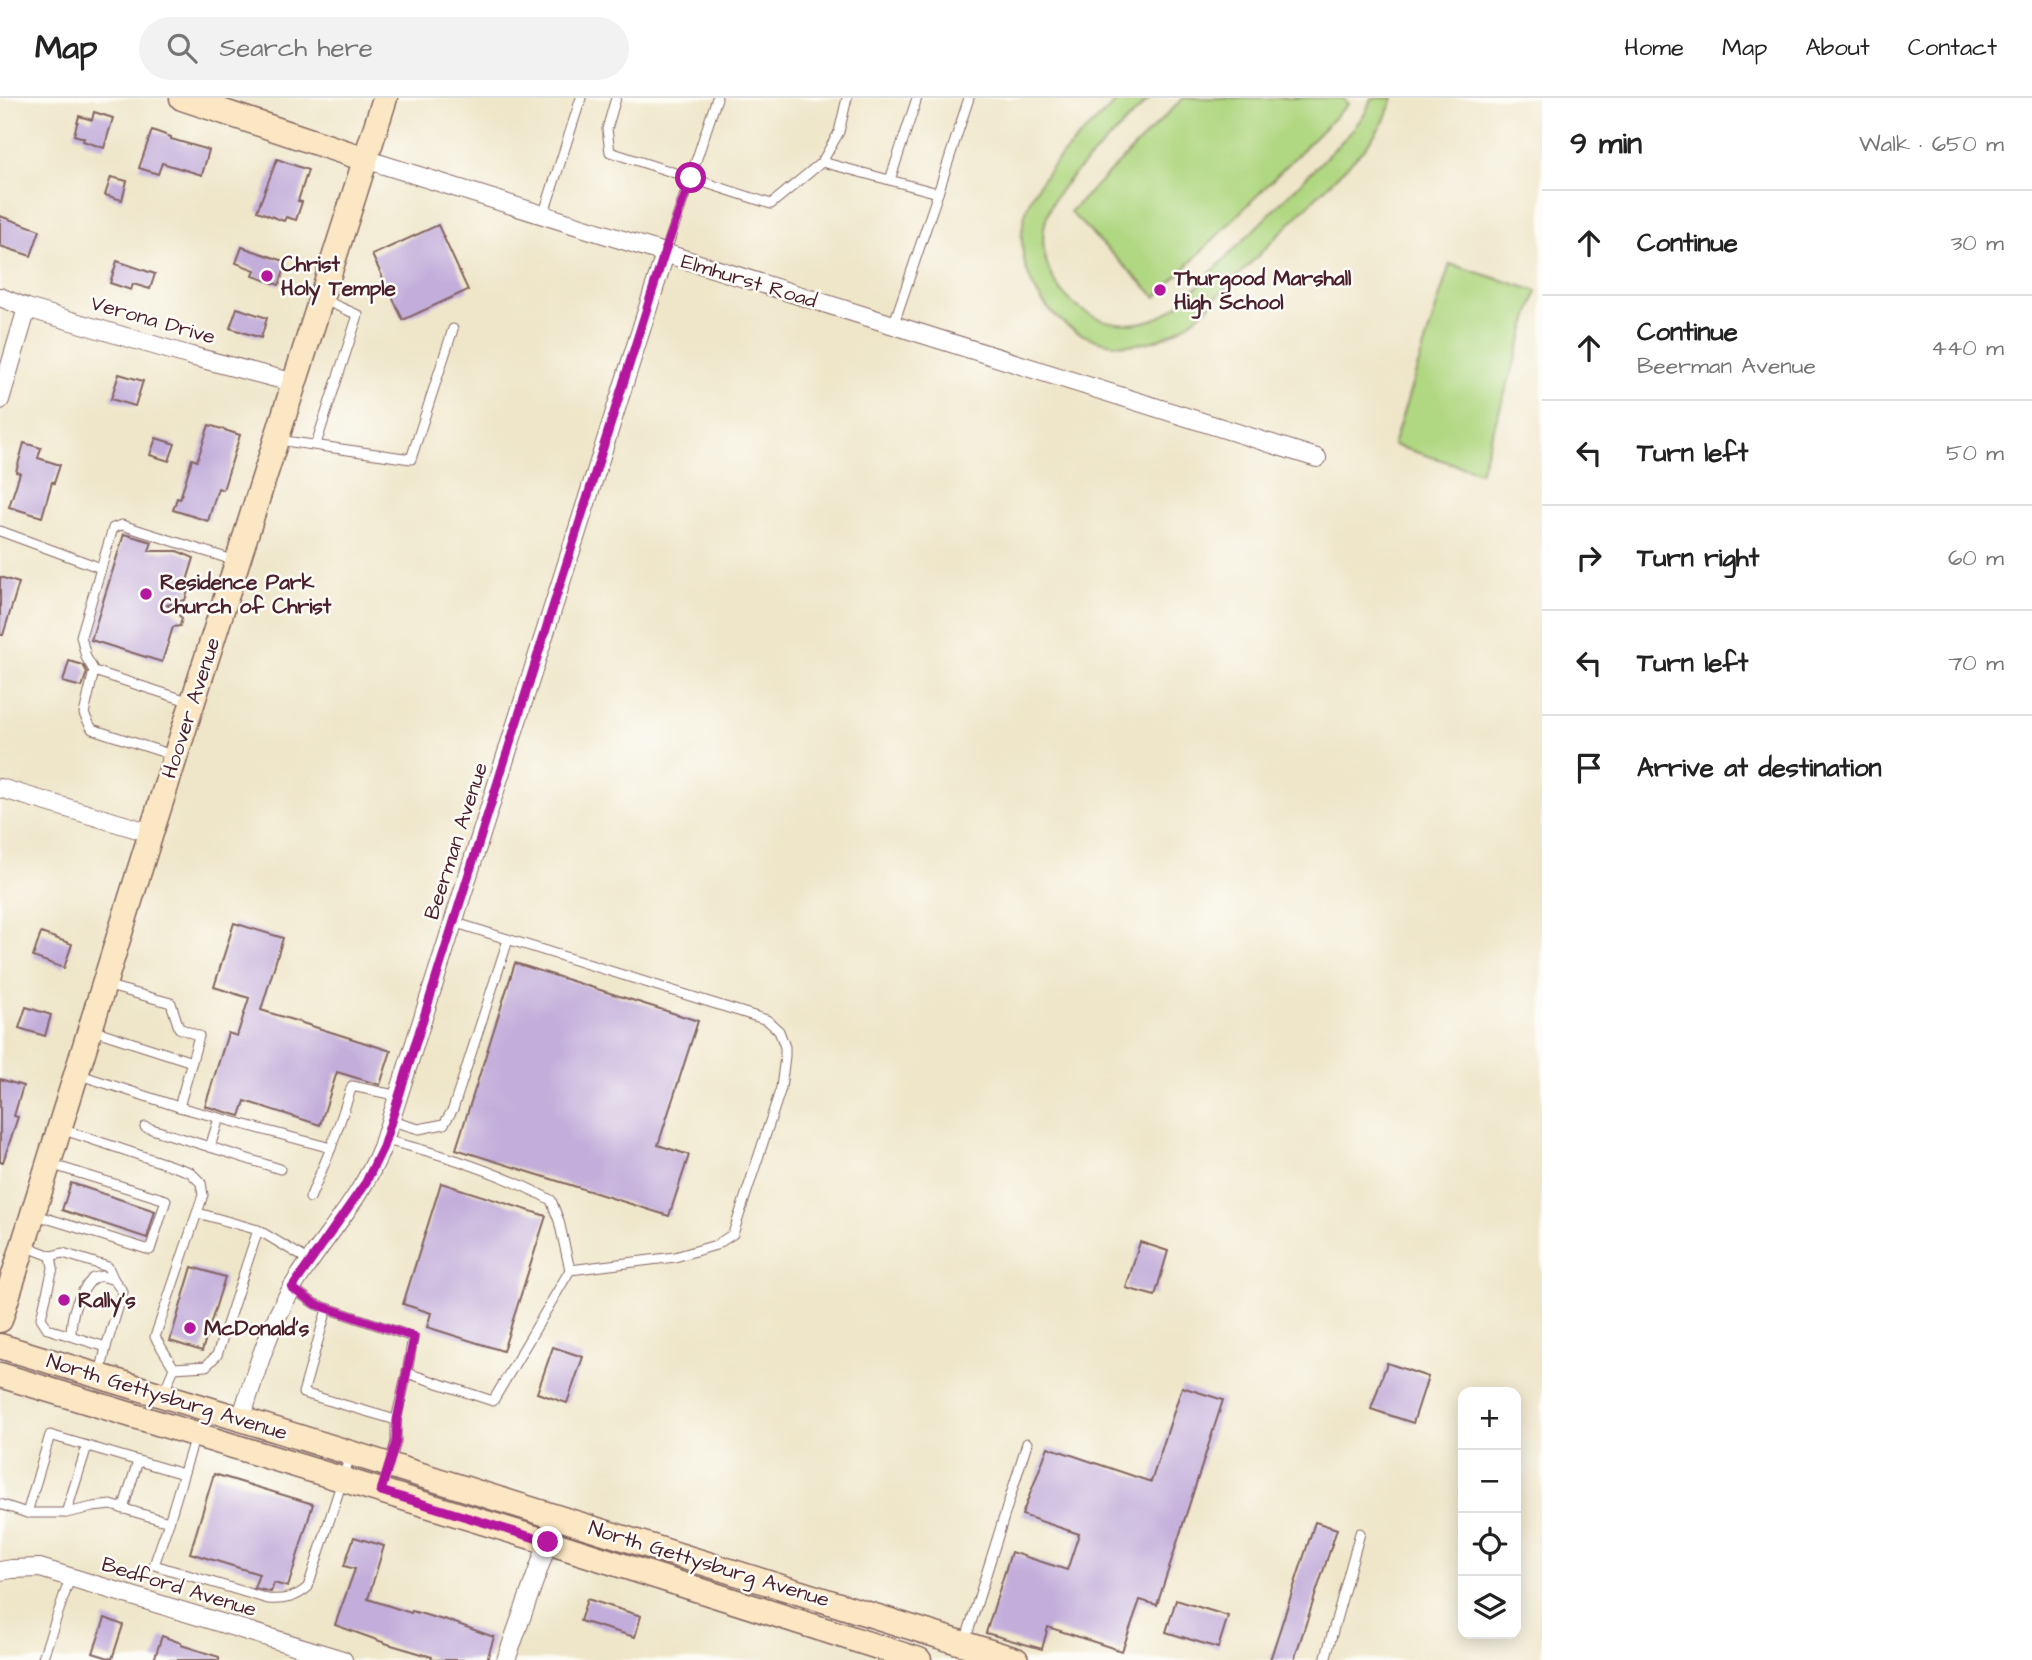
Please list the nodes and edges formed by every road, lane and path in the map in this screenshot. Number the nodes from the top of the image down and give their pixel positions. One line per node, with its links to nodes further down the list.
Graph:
1 (182, 98): 9 (main road, Elmhurst Road)
2 (385, 98): 9 (main road, Hoover Avenue)
3 (582, 98): 14 (lane)
4 (616, 98): 11 (lane)
5 (716, 98): 11 (lane)
6 (847, 98): 10 (lane)
7 (917, 98): 12 (lane)
8 (969, 98): 13 (lane)
9 (365, 159): 14 (street, Elmhurst Road); 17 (main road, Hoover Avenue)
10 (822, 162): 11 (lane); 12 (lane)
11 (691, 178): 15 (lane)
12 (890, 180): 13 (lane)
13 (938, 193): 19 (lane)
14 (543, 216): 15 (street, Elmhurst Road)
15 (664, 254): 19 (street, Elmhurst Road); 34 (street, Beerman Avenue)
16 (0, 297): 18 (street, Verona Drive)
17 (321, 298): 21 (main road, Hoover Avenue); 24 (lane)
18 (27, 308): 21 (street, Verona Drive); 22 (street)
19 (893, 326): 25 (street, Elmhurst Road)
20 (453, 329): 24 (lane)
21 (295, 383): 23 (main road, Hoover Avenue)
22 (0, 400)
23 (276, 440): 24 (lane); 27 (main road, Hoover Avenue)
24 (316, 444)
25 (1317, 458)
26 (0, 531): 28 (lane)
27 (237, 562): 28 (lane); 30 (main road, Hoover Avenue)
28 (101, 568): 29 (lane)
29 (94, 671): 30 (lane); 31 (lane)
30 (192, 702): 31 (main road, Hoover Avenue)
31 (175, 756): 33 (main road, Hoover Avenue)
32 (0, 788): 33 (street)
33 (151, 833): 36 (main road, Hoover Avenue)
34 (453, 922): 35 (lane); 40 (street, Beerman Avenue)
35 (508, 940): 43 (lane); 58 (lane)
36 (104, 985): 37 (main road, Hoover Avenue); 38 (lane)
37 (90, 1029): 38 (lane); 39 (main road, Hoover Avenue)
38 (192, 1062): 41 (lane)
39 (76, 1074): 41 (lane); 44 (main road, Hoover Avenue)
40 (398, 1096): 43 (street, Beerman Avenue); 48 (lane)
41 (179, 1107): 42 (lane)
42 (219, 1118): 47 (lane); 48 (lane)
43 (391, 1121): 46 (street, Beerman Avenue)
44 (59, 1128): 49 (main road, Hoover Avenue); 52 (lane)
45 (145, 1128): 47 (lane)
46 (385, 1140): 57 (street, Beerman Avenue); 58 (lane)
47 (210, 1147): 50 (lane)
48 (331, 1148): 51 (lane)
49 (48, 1164): 53 (main road, Hoover Avenue); 53 (lane)
50 (280, 1169)
51 (310, 1198)
52 (198, 1213): 54 (lane); 66 (lane)
53 (33, 1214): 55 (main road, Hoover Avenue)
54 (258, 1230): 57 (lane); 66 (lane)
55 (23, 1246): 56 (lane); 61 (main road, Hoover Avenue)
56 (51, 1256): 59 (lane); 63 (lane)
57 (310, 1261): 60 (street, Beerman Avenue)
58 (570, 1270): 67 (lane)
59 (114, 1280): 63 (lane); 65 (lane)
60 (292, 1288): 62 (lane); 71 (street, Beerman Avenue)
61 (2, 1305)
62 (327, 1309): 67 (lane); 72 (lane)
63 (71, 1336): 65 (lane)
64 (0, 1346): 69 (main road, North Gettysburg Avenue)
65 (106, 1347): 69 (lane)
66 (174, 1368): 70 (lane)
67 (407, 1373): 72 (lane)
68 (0, 1374): 73 (main road, North Gettysburg Avenue)
69 (100, 1376): 70 (main road, North Gettysburg Avenue)
70 (163, 1395): 71 (main road, North Gettysburg Avenue)
71 (241, 1419): 76 (main road, North Gettysburg Avenue)
72 (397, 1420): 78 (lane)
73 (195, 1434): 79 (lane); 80 (main road, North Gettysburg Avenue)
74 (1027, 1443): 92 (lane)
75 (88, 1446): 77 (lane); 84 (lane); 85 (lane)
76 (351, 1453): 78 (main road, North Gettysburg Avenue); 80 (lane)
77 (138, 1461): 79 (lane); 83 (lane)
78 (389, 1465): 81 (lane); 86 (main road, North Gettysburg Avenue)
79 (183, 1474): 87 (lane)
80 (342, 1479): 81 (main road, North Gettysburg Avenue); 87 (lane)
81 (381, 1491): 89 (main road, North Gettysburg Avenue)
82 (0, 1504): 84 (lane)
83 (123, 1509): 85 (lane); 87 (lane)
84 (27, 1513): 85 (lane)
85 (66, 1513)
86 (557, 1517): 89 (street); 92 (main road, North Gettysburg Avenue)
87 (169, 1522)
88 (1360, 1533): 98 (lane)
89 (548, 1542): 95 (street); 96 (main road, North Gettysburg Avenue)
90 (0, 1571): 91 (street, Bedford Avenue)
91 (70, 1578): 93 (lane); 94 (street, Bedford Avenue)
92 (964, 1644): 97 (main road, North Gettysburg Avenue)
93 (42, 1660)
94 (343, 1660)
95 (506, 1660)
96 (919, 1660)
97 (1016, 1660)
98 (1325, 1660)

